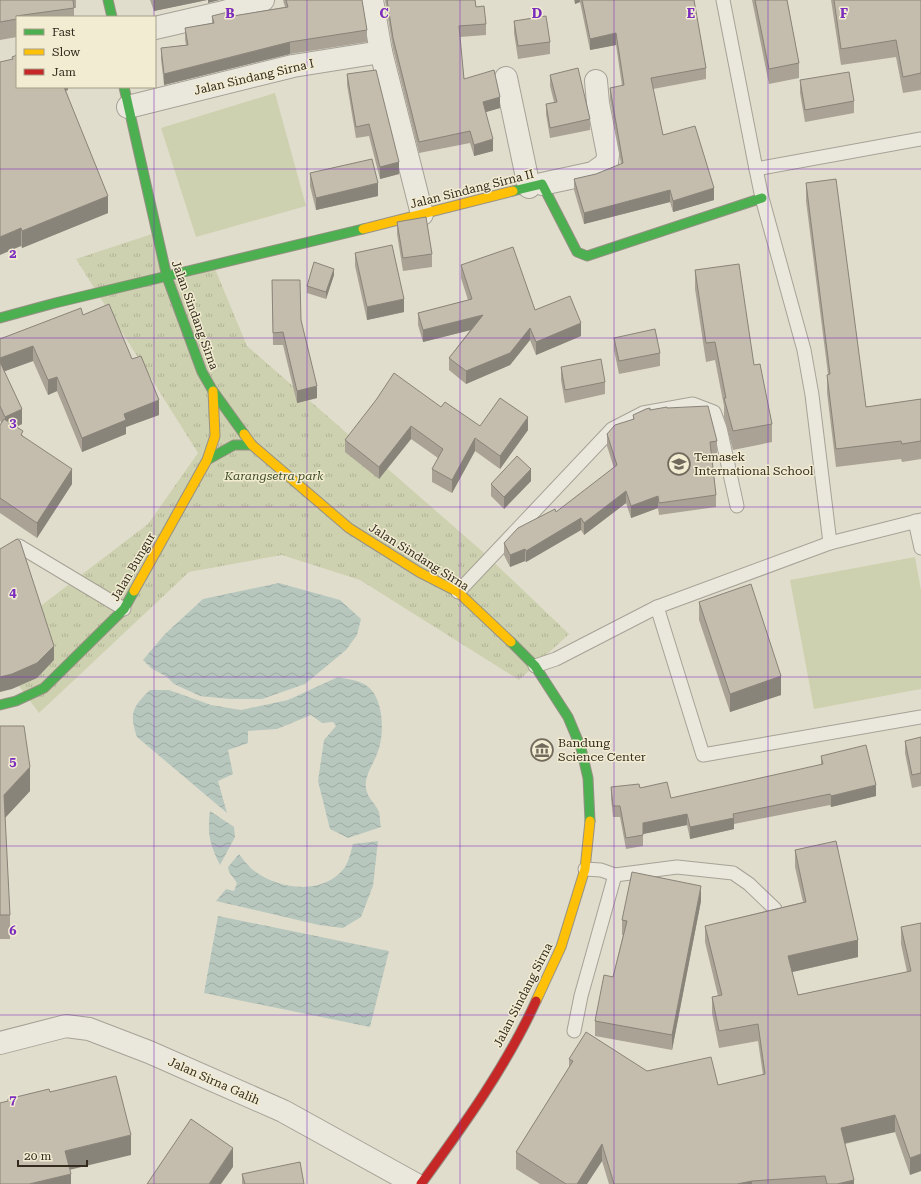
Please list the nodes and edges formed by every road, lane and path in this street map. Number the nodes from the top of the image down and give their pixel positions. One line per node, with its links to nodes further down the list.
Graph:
1 (108, 0): 5 (main road)
2 (263, 0): 6 (street)
3 (372, 0): 7 (street)
4 (723, 0): 12 (lane)
5 (112, 16)
6 (156, 28)
7 (381, 52): 10 (street, Jalan Sindang Sirna I); 15 (street)
8 (506, 78): 13 (street)
9 (596, 81): 13 (street)
10 (126, 97): 16 (main road, Jalan Sindang Sirna)
11 (921, 139): 12 (lane)
12 (756, 169): 14 (lane)
13 (536, 185): 14 (main road, Jalan Sindang Sirna II); 15 (main road, Jalan Sindang Sirna II)
14 (762, 198): 23 (lane)
15 (422, 214): 16 (main road, Jalan Sindang Sirna II)
16 (167, 276): 17 (main road, Jalan Sindang Sirna II); 18 (main road, Jalan Sindang Sirna)
17 (0, 318)
18 (213, 391): 19 (main road, Jalan Sindang Sirna); 20 (main road, Jalan Bungur)
19 (252, 445): 20 (main road); 26 (main road, Jalan Sindang Sirna)
20 (207, 460): 28 (main road, Jalan Bungur)
21 (737, 506): 26 (lane)
22 (918, 520): 23 (lane); 25 (lane)
23 (830, 543): 27 (lane)
24 (19, 546): 28 (lane)
25 (921, 548)
26 (458, 592): 29 (main road, Jalan Sindang Sirna)
27 (657, 607): 29 (lane); 31 (lane)
28 (124, 609): 30 (main road, Jalan Bungur)
29 (535, 666): 32 (main road, Jalan Sindang Sirna)
30 (0, 704)
31 (921, 717)
32 (585, 869): 33 (lane); 38 (main road, Jalan Sindang Sirna)
33 (615, 875): 34 (lane); 35 (lane)
34 (775, 909)
35 (574, 1031)
36 (0, 1044): 37 (street, Jalan Sirna Galih)
37 (415, 1184)
38 (421, 1184)

